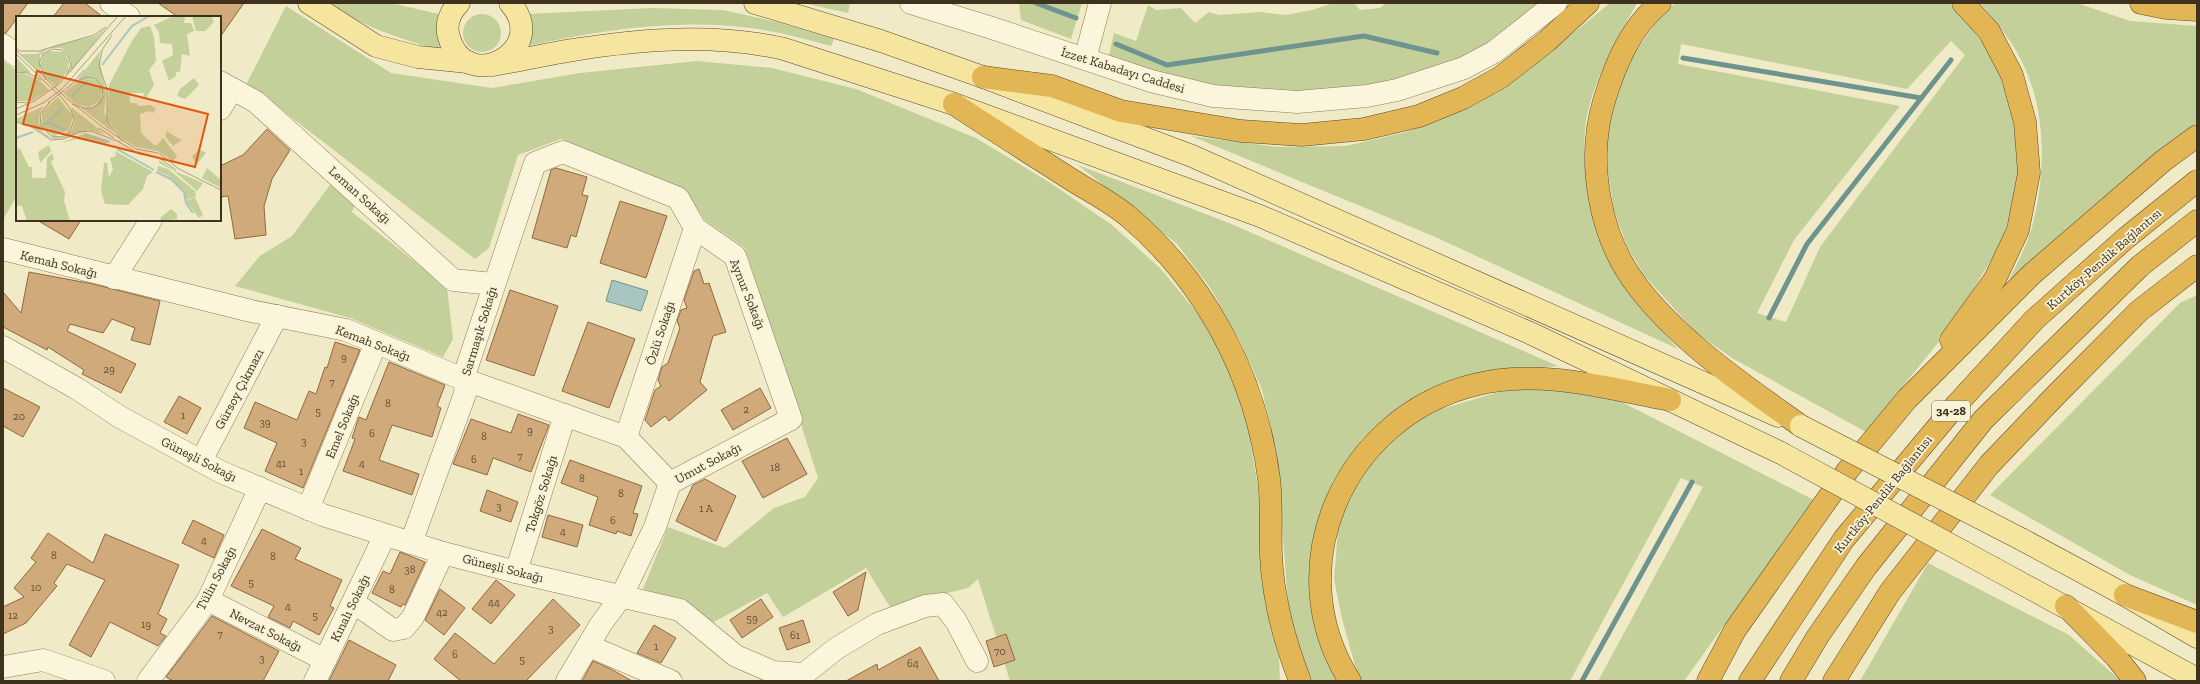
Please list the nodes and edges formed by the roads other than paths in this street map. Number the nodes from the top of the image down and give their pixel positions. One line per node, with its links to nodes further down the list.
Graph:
1 (111, 3): 14 (street)
2 (309, 3): 18 (main road)
3 (458, 3): 18 (main road)
4 (510, 3): 19 (main road)
5 (755, 3): 20 (main road)
6 (911, 3): 17 (street, İzzet Kabadayı Caddesi)
7 (1100, 3): 17 (street)
8 (1556, 3): 17 (street, İzzet Kabadayı Caddesi)
9 (1588, 3): 20 (highway)
10 (1660, 3): 44 (highway)
11 (1963, 3): 40 (highway)
12 (2140, 3): 13 (highway)
13 (2197, 10)
14 (129, 16)
15 (3, 45): 16 (street)
16 (16, 55)
17 (1085, 59)
18 (468, 62): 19 (main road)
19 (492, 65): 22 (main road)
20 (983, 77): 44 (main road)
21 (226, 86): 23 (street); 34 (street, Leman Sokağı)
22 (954, 104): 41 (main road); 73 (highway)
23 (221, 105)
24 (2197, 136): 40 (highway)
25 (535, 163): 29 (street, Aynur Sokağı); 34 (street, Sarmaşık Sokağı)
26 (2197, 181): 77 (highway, Kurtköy-Pendik Bağlantısı / 34-28)
27 (150, 221): 32 (street)
28 (2197, 221): 78 (highway, 34-28)
29 (695, 228): 43 (street, Aynur Sokağı); 45 (street, Özlü Sokağı)
30 (3, 249): 32 (street, Kemah Sokağı)
31 (2197, 266): 35 (highway)
32 (114, 278): 36 (street, Kemah Sokağı)
33 (2197, 283): 35 (highway)
34 (493, 284): 39 (street, Sarmaşık Sokağı)
35 (2139, 311): 54 (highway)
36 (277, 316): 37 (street, Kemah Sokağı); 46 (street, Gürsoy Çıkmazı)
37 (376, 343): 39 (street, Kemah Sokağı); 49 (street, Emel Sokağı)
38 (3, 348): 46 (street, Güneşli Sokağı)
39 (463, 379): 42 (street, Kemah Sokağı); 51 (street, Sarmaşık Sokağı)
40 (1907, 399): 61 (highway)
41 (1670, 400): 59 (main road, bridge); 74 (highway)
42 (565, 415): 45 (street, Kemah Sokağı); 53 (street, Tokgöz Sokağı)
43 (792, 419): 47 (street, Umut Sokağı)
44 (1801, 426): 55 (main road, bridge)
45 (626, 437): 47 (street, Kemah Sokağı)
46 (201, 461): 48 (street, Güneşli Sokağı)
47 (670, 483): 56 (street, Umut Sokağı)
48 (260, 488): 49 (street, Güneşli Sokağı); 57 (street, Tülin Sokağı)
49 (308, 508): 50 (street, Güneşli Sokağı)
50 (385, 535): 51 (street, Güneşli Sokağı); 58 (street, Kınalı Sokağı)
51 (411, 543): 52 (street, Güneşli Sokağı)
52 (443, 553): 53 (street, Güneşli Sokağı); 58 (street)
53 (516, 572): 56 (street, Güneşli Sokağı)
54 (1890, 592): 79 (highway); 80 (highway)
55 (2125, 594): 60 (highway); 62 (main road)
56 (622, 596): 63 (street, Umut Sokağı); 65 (street, Güneşli Sokağı)
57 (208, 600): 64 (street, Nevzat Sokağı); 69 (street, Tülin Sokağı)
58 (353, 602): 64 (street, Kınalı Sokağı)
59 (2066, 606): 67 (main road); 81 (highway)
60 (2197, 622)
61 (1735, 630): 75 (highway); 76 (highway)
62 (2197, 637)
63 (589, 646): 71 (street, Umut Sokağı); 72 (street)
64 (325, 660): 70 (street, Kınalı Sokağı)
65 (977, 661)
66 (3, 667): 68 (street)
67 (2197, 679)
68 (104, 681)
69 (148, 681)
70 (315, 681)
71 (567, 681)
72 (671, 681)
73 (1300, 681)
74 (1350, 681)
75 (1694, 681)
76 (1708, 681)
77 (1750, 681)
78 (1791, 681)
79 (1834, 681)
80 (1845, 681)
81 (2135, 681)

